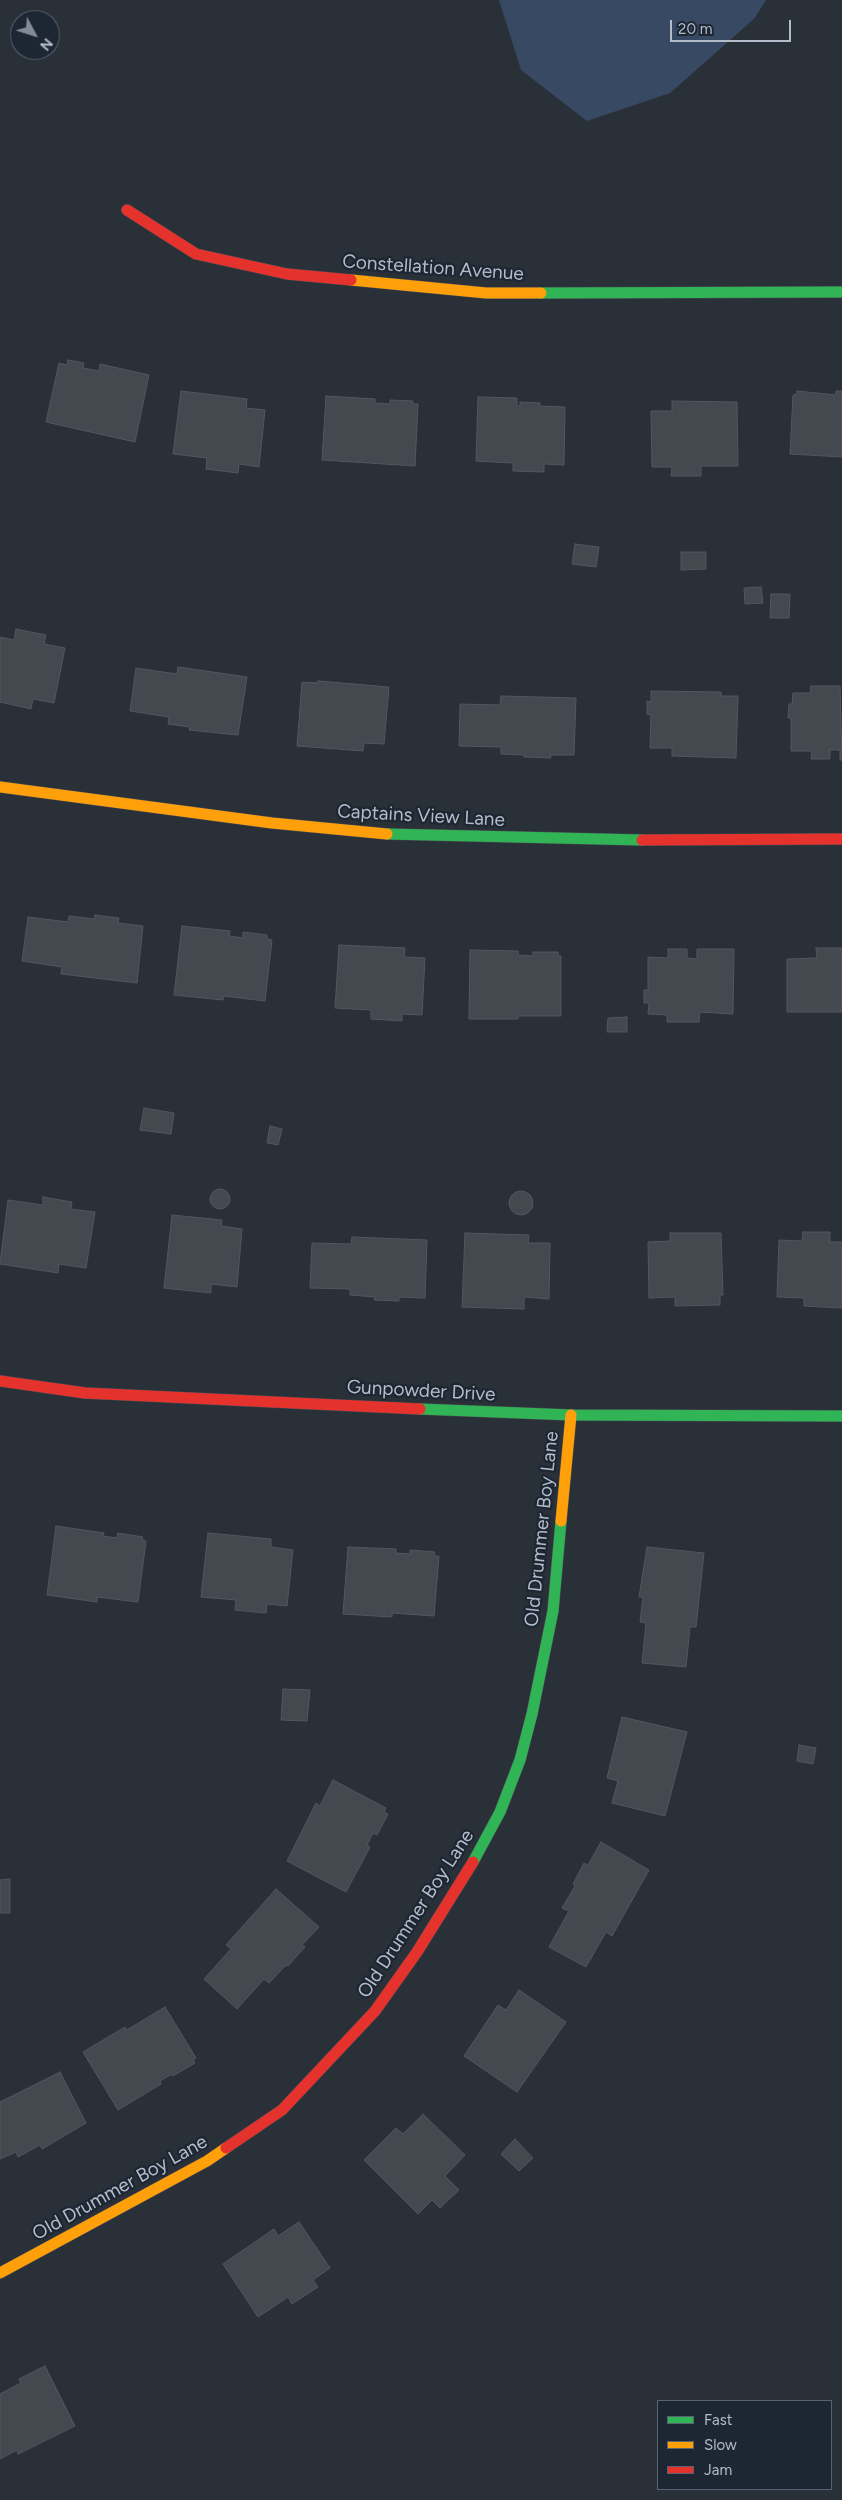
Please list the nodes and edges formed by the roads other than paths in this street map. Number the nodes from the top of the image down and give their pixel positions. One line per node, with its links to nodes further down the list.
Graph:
1 (127, 210): 2 (street, Constellation Avenue)
2 (842, 292)
3 (0, 787): 4 (street, Captains View Lane)
4 (842, 839)
5 (0, 1381): 6 (street, Gunpowder Drive)
6 (571, 1415): 7 (street, Gunpowder Drive); 8 (street, Old Drummer Boy Lane)
7 (842, 1416)
8 (0, 2272)

